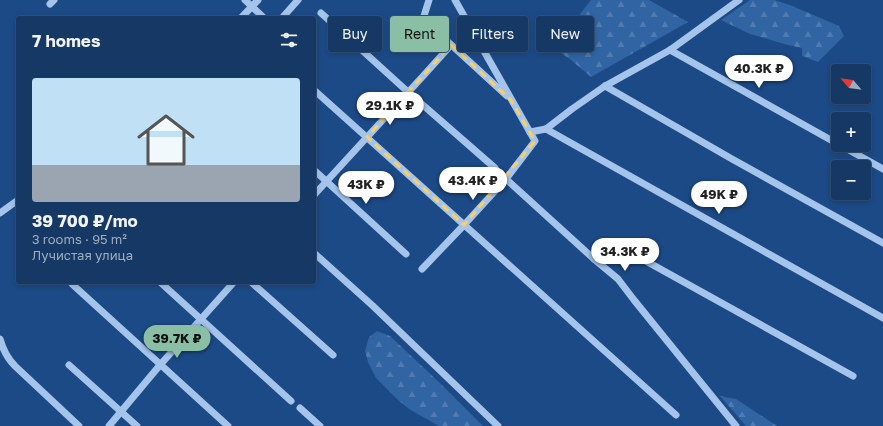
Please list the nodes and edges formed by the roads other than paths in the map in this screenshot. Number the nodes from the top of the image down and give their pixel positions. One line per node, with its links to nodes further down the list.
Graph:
1 (245, 0): 7 (street)
2 (258, 0): 7 (street)
3 (298, 0): 11 (street)
4 (429, 0): 12 (street)
5 (455, 0): 17 (street)
6 (739, 0): 13 (street)
7 (252, 6): 9 (street); 10 (street)
8 (321, 13): 16 (street)
9 (243, 16)
10 (262, 16)
11 (284, 16)
12 (451, 44): 16 (street); 17 (street)
13 (670, 50): 14 (street); 21 (street)
14 (605, 86): 18 (street); 32 (street)
15 (316, 92): 20 (street)
16 (408, 92): 20 (street); 23 (street)
17 (511, 100): 19 (street)
18 (546, 129): 19 (street); 41 (street)
19 (530, 132): 26 (street)
20 (367, 137): 27 (street); 31 (street)
21 (831, 140)
22 (853, 152): 24 (street)
23 (495, 168)
24 (883, 169)
25 (316, 172): 27 (street)
26 (506, 179): 31 (street); 35 (street)
27 (326, 181): 28 (street); 33 (street)
28 (316, 193)
29 (16, 201): 30 (street)
30 (0, 213)
31 (464, 225): 36 (street); 51 (street)
32 (883, 243)
33 (406, 254)
34 (316, 255): 57 (street)
35 (594, 259): 47 (street); 58 (street)
36 (422, 269)
37 (72, 284): 46 (street)
38 (162, 284): 42 (street)
39 (232, 284): 42 (street)
40 (253, 284): 44 (street)
41 (882, 318)
42 (201, 319): 46 (street); 48 (street)
43 (0, 339): 52 (street)
44 (333, 355)
45 (69, 365): 50 (street)
46 (160, 365): 50 (street); 55 (street)
47 (853, 376)
48 (291, 401)
49 (300, 408): 56 (street)
50 (121, 411): 53 (street); 54 (street)
51 (676, 415)
52 (79, 426)
53 (109, 426)
54 (137, 426)
55 (228, 426)
56 (320, 426)
57 (498, 426)
58 (736, 426)

